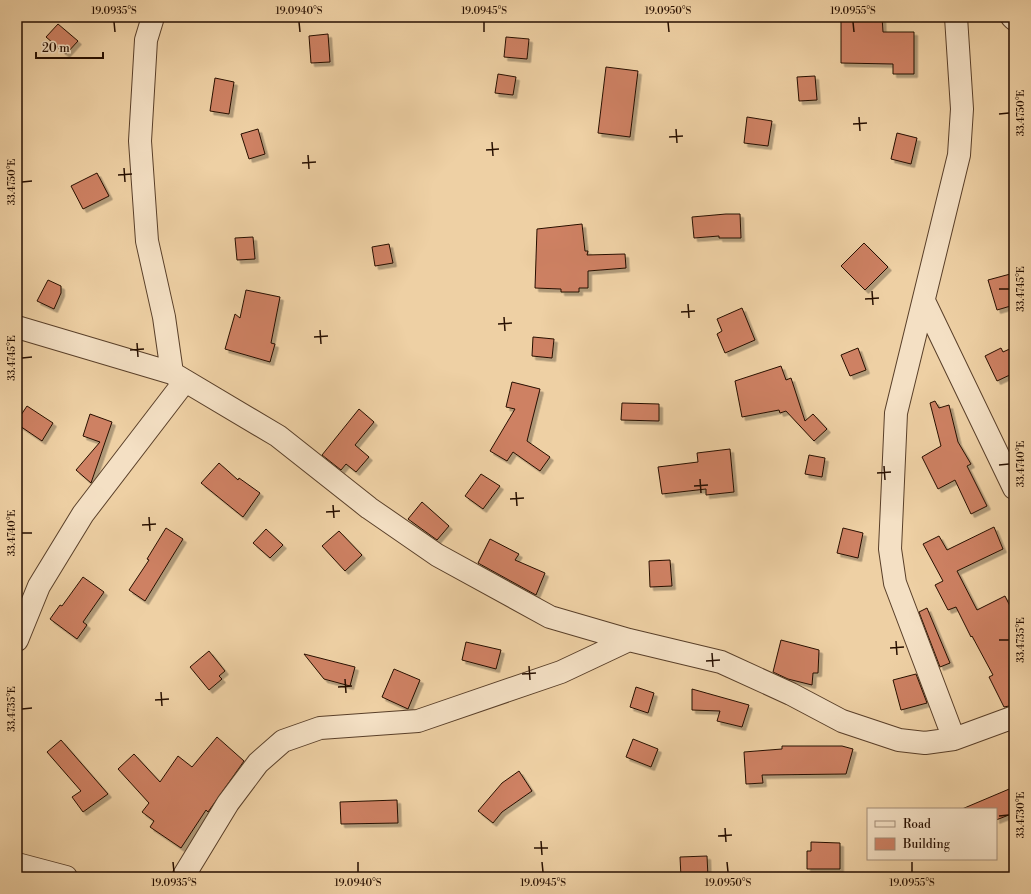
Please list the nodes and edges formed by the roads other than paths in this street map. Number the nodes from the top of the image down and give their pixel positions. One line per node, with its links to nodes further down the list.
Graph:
1 (153, 17): 5 (street)
2 (956, 17): 3 (street)
3 (924, 301): 6 (street); 10 (street)
4 (17, 328): 5 (street)
5 (178, 377): 7 (street); 8 (street)
6 (1014, 488)
7 (17, 640)
8 (629, 640): 10 (street); 13 (street)
9 (1014, 716): 10 (street)
10 (954, 739)
11 (17, 864): 12 (street)
12 (66, 877)
13 (184, 877)

